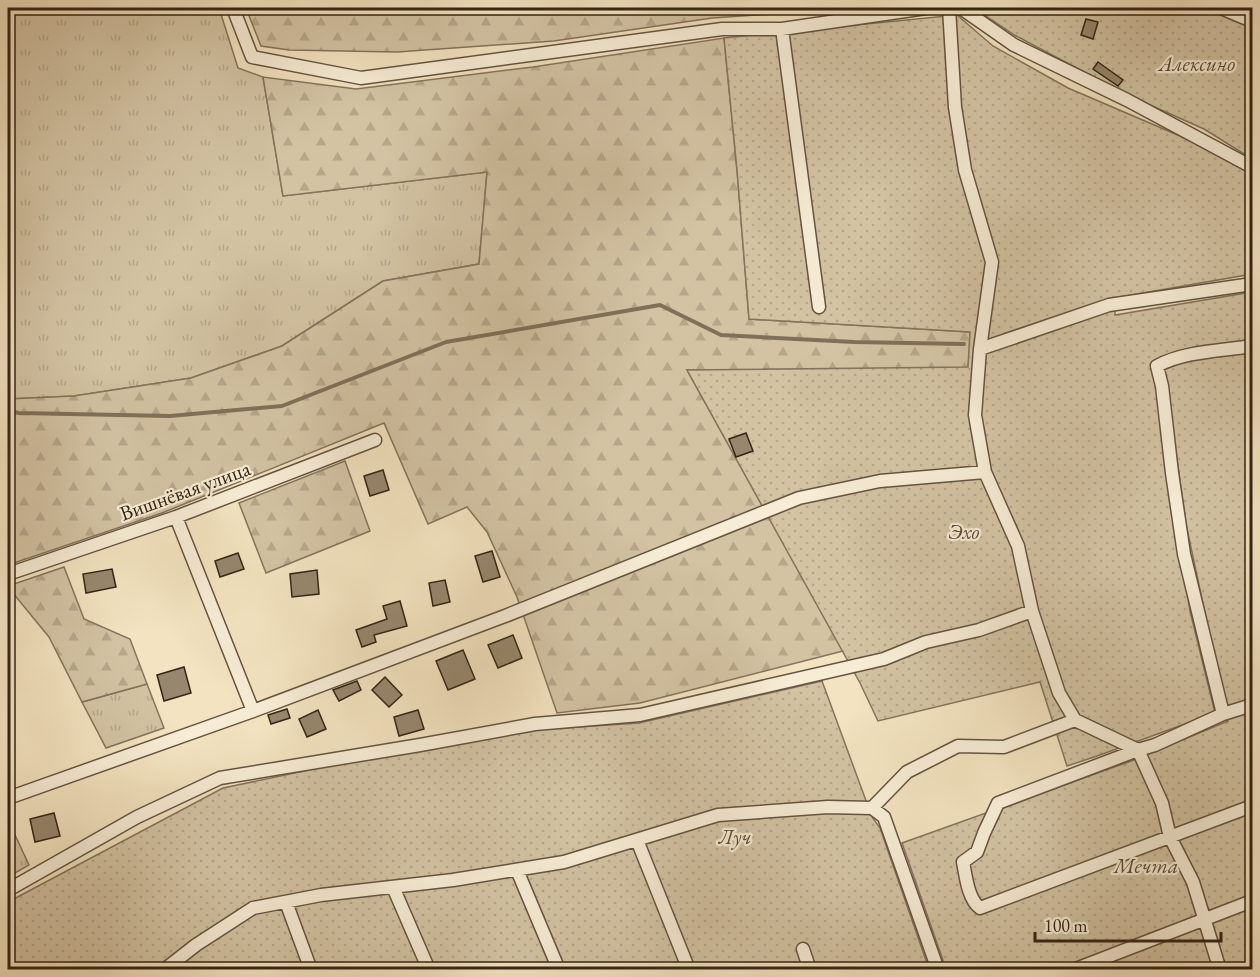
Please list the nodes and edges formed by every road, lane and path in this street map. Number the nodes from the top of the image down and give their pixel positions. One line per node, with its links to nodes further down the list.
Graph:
1 (233, 8): 7 (street)
2 (926, 8): 7 (street)
3 (949, 8): 12 (street)
4 (961, 8): 8 (street)
5 (1221, 8): 6 (street)
6 (1252, 21)
7 (782, 28): 10 (street)
8 (1252, 167)
9 (1252, 284): 12 (street)
10 (819, 307)
11 (1252, 346): 20 (street)
12 (980, 349): 14 (street)
13 (375, 440): 15 (street, Вишнёвая улица)
14 (985, 472): 17 (street); 19 (street)
15 (176, 517): 16 (street, Вишнёвая улица); 19 (street)
16 (8, 574)
17 (1032, 611): 21 (street); 30 (street)
18 (1252, 705): 20 (street)
19 (253, 711): 23 (street)
20 (1223, 714): 22 (street)
21 (1075, 720): 22 (street); 25 (street)
22 (1138, 750): 26 (street); 26 (street)
23 (8, 798)
24 (1252, 806): 26 (street)
25 (872, 808): 27 (street); 41 (street)
26 (1170, 837): 33 (street)
27 (637, 840): 28 (street); 39 (street)
28 (517, 870): 29 (street); 38 (street)
29 (393, 887): 32 (street); 37 (street)
30 (8, 890)
31 (1252, 901): 33 (street)
32 (286, 902): 35 (street); 36 (street)
33 (1204, 919): 42 (street); 43 (street)
34 (803, 949): 40 (street)
35 (164, 969)
36 (311, 969)
37 (429, 969)
38 (559, 969)
39 (689, 969)
40 (810, 969)
41 (938, 969)
42 (1072, 969)
43 (1220, 969)

